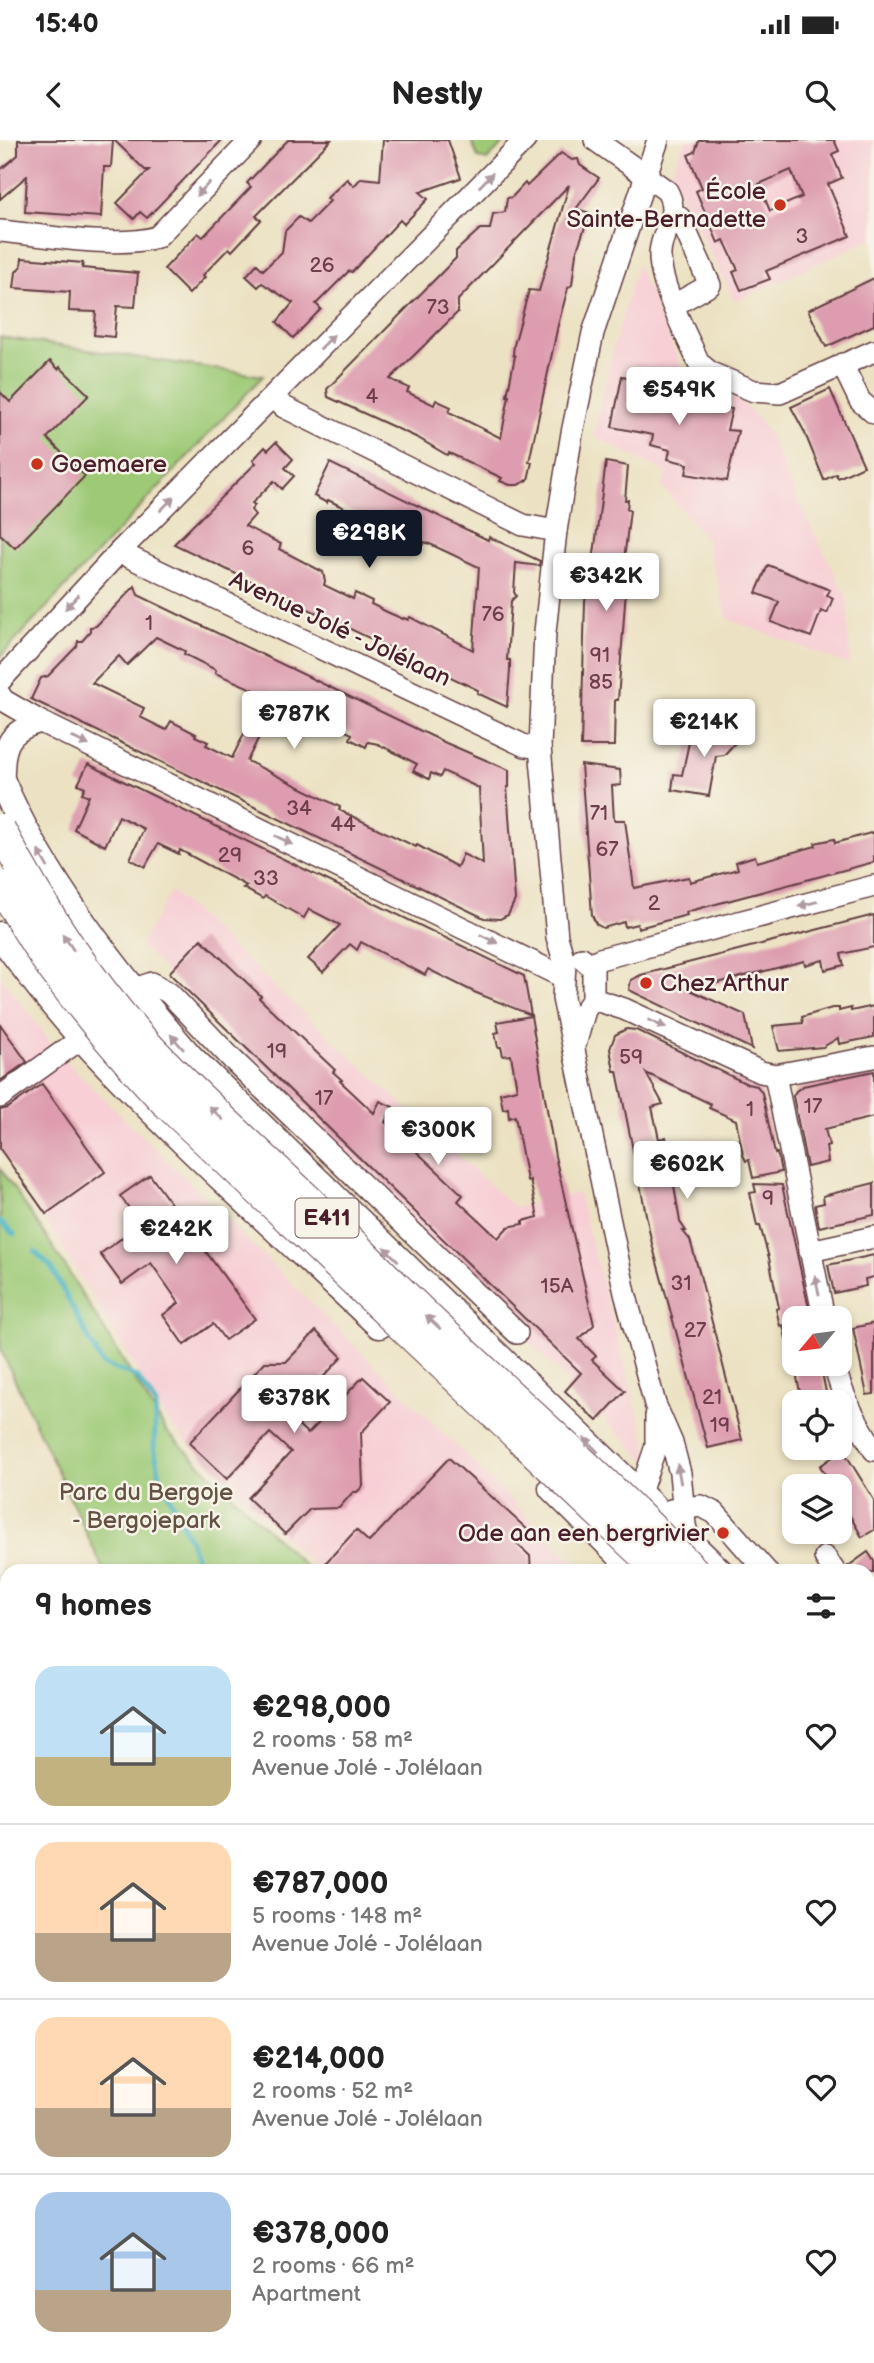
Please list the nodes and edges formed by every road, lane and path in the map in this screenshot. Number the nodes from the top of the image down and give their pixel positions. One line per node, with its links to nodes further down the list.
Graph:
1 (251, 140): 7 (street, one-way to 7)
2 (525, 140): 11 (street, one-way to 2)
3 (595, 140): 5 (street)
4 (658, 140): 5 (street)
5 (645, 174): 6 (street); 13 (street)
6 (672, 213): 8 (street); 8 (street)
7 (0, 232)
8 (674, 305): 10 (street)
9 (874, 351): 10 (street)
10 (842, 364): 12 (street)
11 (273, 397): 13 (street); 14 (street, one-way to 11)
12 (874, 412)
13 (556, 531): 18 (street)
14 (118, 552): 15 (street, one-way to 15); 18 (street, Avenue Jolé - Jolélaan)
15 (0, 681)
16 (0, 695): 17 (street)
17 (41, 722): 19 (street); 24 (street, one-way to 24)
18 (540, 747): 24 (street)
19 (1, 781): 25 (main road, one-way to 19)
20 (0, 829): 45 (highway, E411, one-way to 20, bridge)
21 (0, 885): 44 (highway, E411, bridge)
22 (874, 886): 24 (street, one-way to 24)
23 (0, 935): 28 (main road)
24 (575, 966): 26 (street); 27 (street)
25 (132, 990): 36 (street); 40 (main road, one-way to 25)
26 (564, 1002): 27 (street); 29 (street)
27 (589, 1005): 29 (street); 31 (street, one-way to 31)
28 (82, 1038): 32 (street); 42 (main road)
29 (574, 1047): 38 (street)
30 (874, 1057): 31 (street)
31 (775, 1075): 34 (street)
32 (0, 1097)
33 (874, 1237): 34 (street)
34 (810, 1251): 35 (street, one-way to 34)
35 (821, 1306)
36 (517, 1333)
37 (836, 1376): 39 (street)
38 (656, 1404): 40 (street); 41 (street, one-way to 38)
39 (874, 1450)
40 (640, 1493): 41 (main road); 43 (main road)
41 (671, 1510): 46 (main road); 47 (street)
42 (630, 1564)
43 (631, 1564)
44 (653, 1564)
45 (687, 1564)
46 (712, 1564)
47 (760, 1564)

